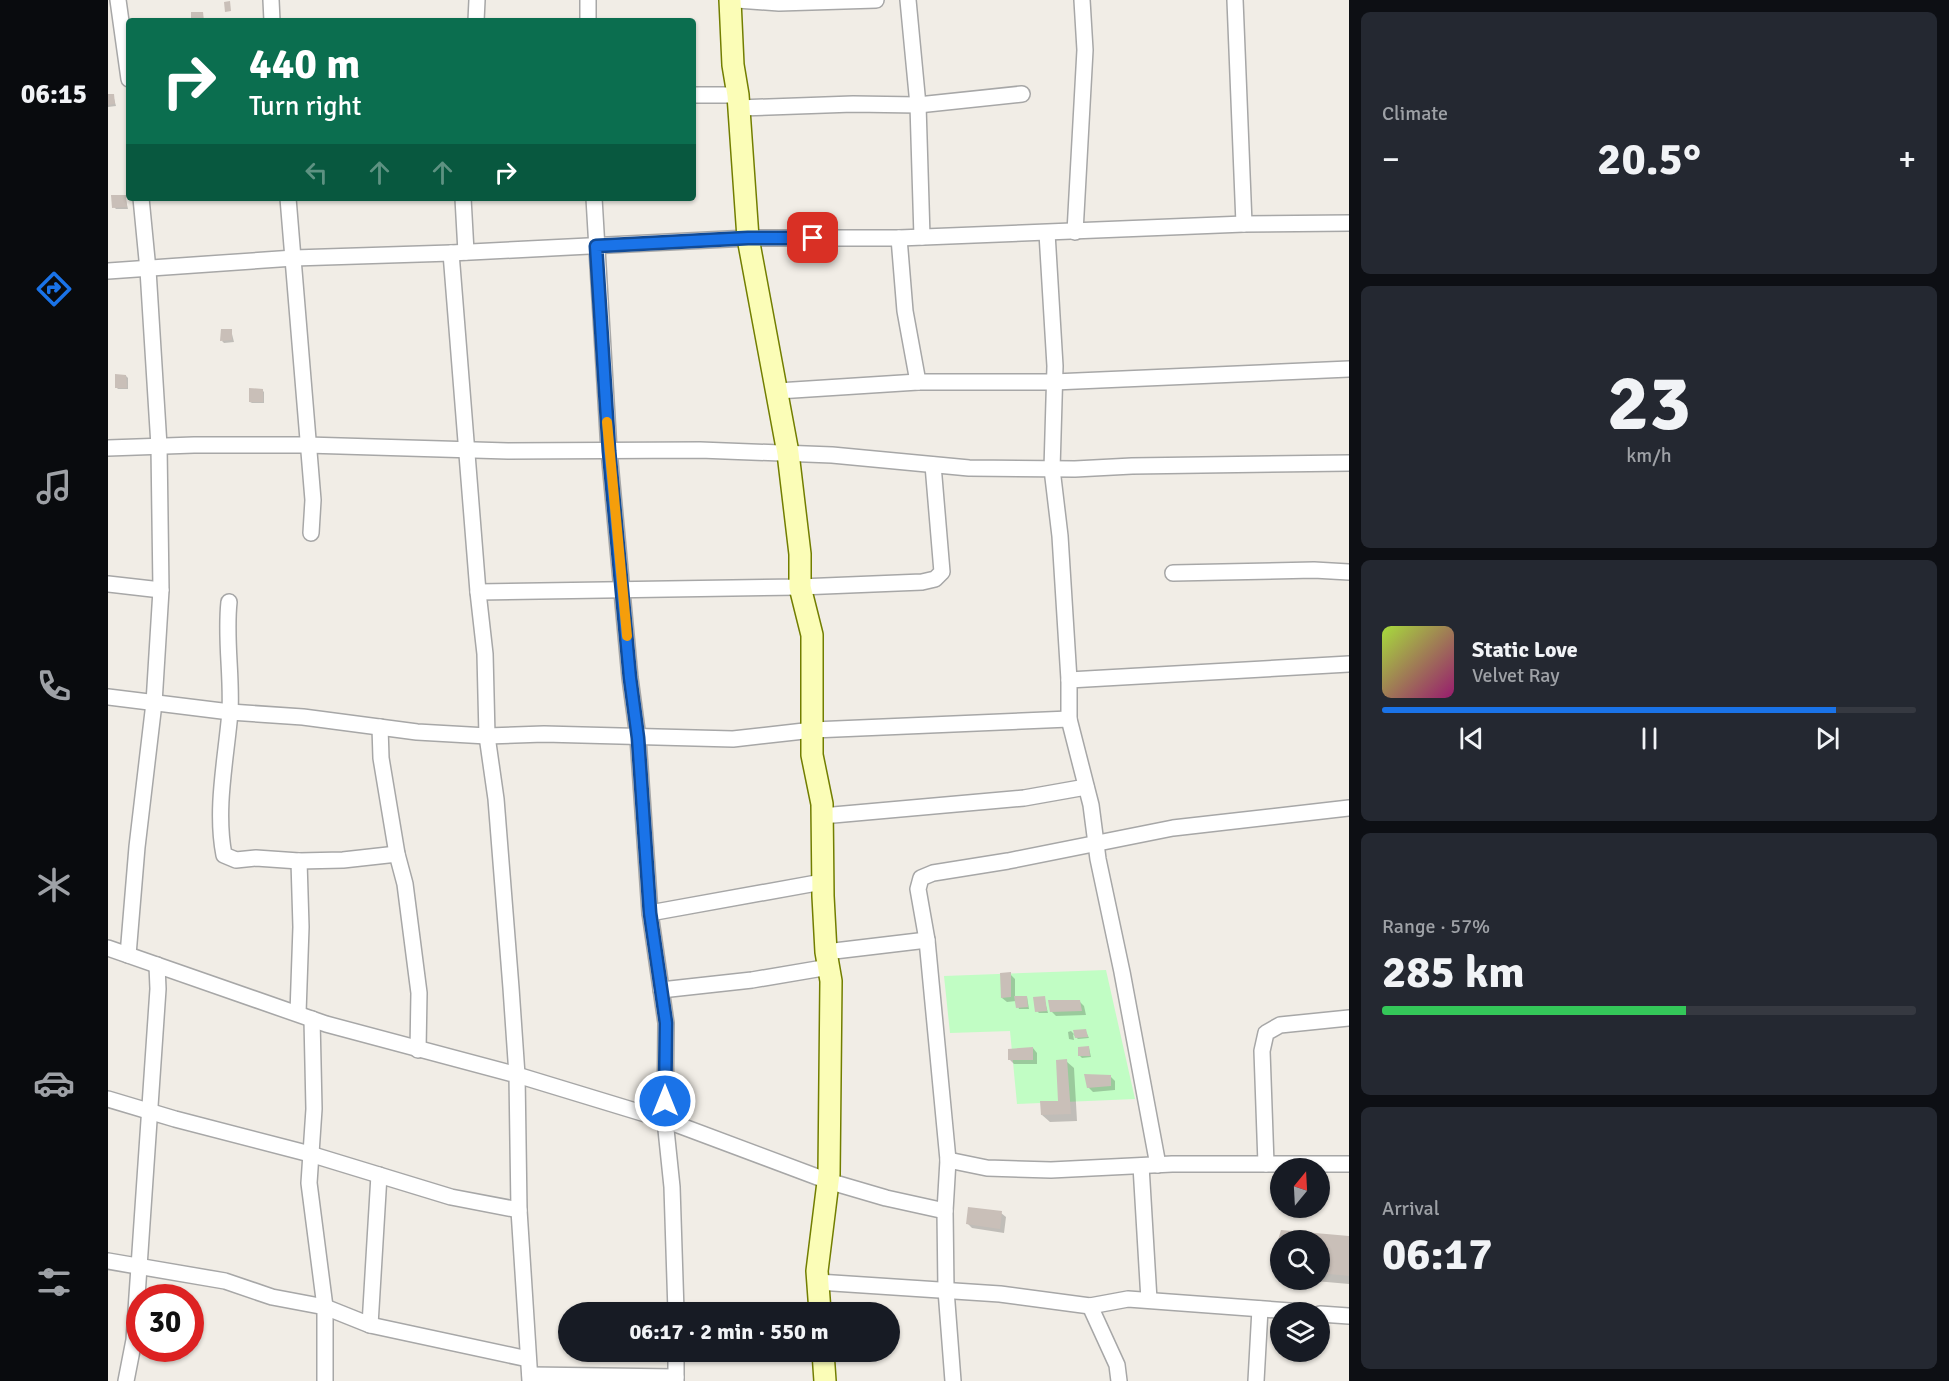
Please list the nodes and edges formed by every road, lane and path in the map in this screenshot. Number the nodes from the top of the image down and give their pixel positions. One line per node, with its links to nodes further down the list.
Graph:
1 (118, 0): 14 (street)
2 (271, 0): 11 (street)
3 (477, 0): 12 (street)
4 (588, 0): 13 (street)
5 (730, 0): 17 (main road)
6 (737, 0): 7 (street)
7 (876, 0)
8 (908, 0): 18 (street)
9 (1082, 0): 25 (street)
10 (1235, 0): 24 (street)
11 (272, 18)
12 (476, 18)
13 (588, 18)
14 (126, 57)
15 (1022, 94): 18 (street)
16 (696, 95): 17 (street)
17 (738, 102): 18 (street); 28 (main road)
18 (918, 105): 27 (street)
19 (141, 201): 33 (street)
20 (288, 201): 32 (street)
21 (463, 201): 31 (street)
22 (594, 201): 30 (street)
23 (1349, 223): 24 (street)
24 (1244, 224): 25 (street)
25 (1075, 232): 26 (street)
26 (1047, 233): 27 (street); 37 (street)
27 (922, 237): 29 (street)
28 (748, 238): 29 (street); 30 (street); 38 (main road)
29 (899, 238): 36 (street)
30 (596, 246): 31 (street); 43 (street)
31 (459, 253): 32 (street); 42 (street)
32 (294, 258): 33 (street); 39 (street)
33 (148, 270): 34 (street); 40 (street)
34 (108, 271)
35 (1349, 369): 37 (street)
36 (918, 382): 37 (street); 38 (street)
37 (1054, 382): 47 (street)
38 (777, 391): 44 (main road)
39 (307, 445): 40 (street); 42 (street); 48 (street)
40 (159, 446): 41 (street); 53 (street)
41 (108, 448)
42 (466, 449): 43 (street); 55 (street)
43 (609, 451): 44 (street); 54 (street)
44 (788, 453): 46 (street); 52 (main road)
45 (1349, 463): 47 (street)
46 (933, 465): 47 (street); 52 (street)
47 (1052, 469): 58 (street)
48 (311, 533)
49 (1349, 572): 50 (street)
50 (1173, 573)
51 (108, 585): 53 (street)
52 (800, 587): 54 (street); 64 (main road)
53 (161, 590): 60 (street)
54 (623, 591): 55 (street); 66 (street)
55 (478, 592): 65 (street)
56 (229, 602): 61 (street)
57 (1349, 664): 58 (street)
58 (1069, 680): 62 (street)
59 (108, 697): 60 (street)
60 (154, 703): 61 (street); 77 (street)
61 (230, 712): 63 (street); 72 (street)
62 (1069, 719): 64 (street); 67 (street)
63 (380, 727): 65 (street); 71 (street)
64 (813, 730): 66 (street); 69 (main road)
65 (487, 736): 66 (street); 84 (street)
66 (638, 738): 74 (street)
67 (1086, 787): 69 (street); 70 (street)
68 (1349, 808): 70 (street)
69 (822, 816): 73 (main road)
70 (1096, 844): 75 (street); 92 (street)
71 (397, 854): 72 (street); 83 (street)
72 (299, 861): 81 (street)
73 (822, 882): 74 (street); 78 (main road)
74 (650, 913): 80 (street)
75 (927, 940): 78 (street); 89 (street)
76 (108, 948): 77 (street)
77 (128, 955): 79 (street)
78 (827, 960): 80 (street); 95 (main road)
79 (158, 965): 81 (street); 86 (street)
80 (662, 990): 87 (street)
81 (305, 1016): 83 (street); 88 (street)
82 (1349, 1018): 90 (street)
83 (418, 1050): 84 (street)
84 (517, 1075): 87 (street); 96 (street)
85 (108, 1099): 86 (street)
86 (150, 1112): 88 (street); 99 (street)
87 (665, 1120): 95 (street); 103 (street)
88 (310, 1154): 94 (street); 106 (street)
89 (948, 1160): 93 (street); 97 (street)
90 (1266, 1164): 91 (street); 92 (street)
91 (1349, 1164)
92 (1158, 1165): 93 (street)
93 (1141, 1166): 102 (street)
94 (379, 1175): 96 (street); 111 (street)
95 (828, 1181): 97 (street); 100 (main road)
96 (519, 1210): 112 (street)
97 (945, 1211): 101 (street)
98 (108, 1261): 99 (street)
99 (140, 1266): 106 (street); 117 (street)
100 (818, 1281): 101 (street); 104 (main road)
101 (946, 1290): 105 (street); 120 (street)
102 (1149, 1300): 105 (street); 107 (street)
103 (676, 1302)
104 (819, 1302)
105 (1090, 1306): 121 (street)
106 (325, 1307): 111 (street); 118 (street)
107 (1260, 1309): 108 (street); 122 (street)
108 (1270, 1310)
109 (1330, 1315): 110 (street)
110 (1349, 1316)
111 (370, 1325): 112 (street)
112 (528, 1359): 115 (street)
113 (676, 1362): 116 (street)
114 (824, 1362): 119 (main road)
115 (530, 1378): 116 (street)
116 (676, 1379)
117 (126, 1381)
118 (326, 1381)
119 (825, 1381)
120 (953, 1381)
121 (1119, 1381)
122 (1256, 1381)

